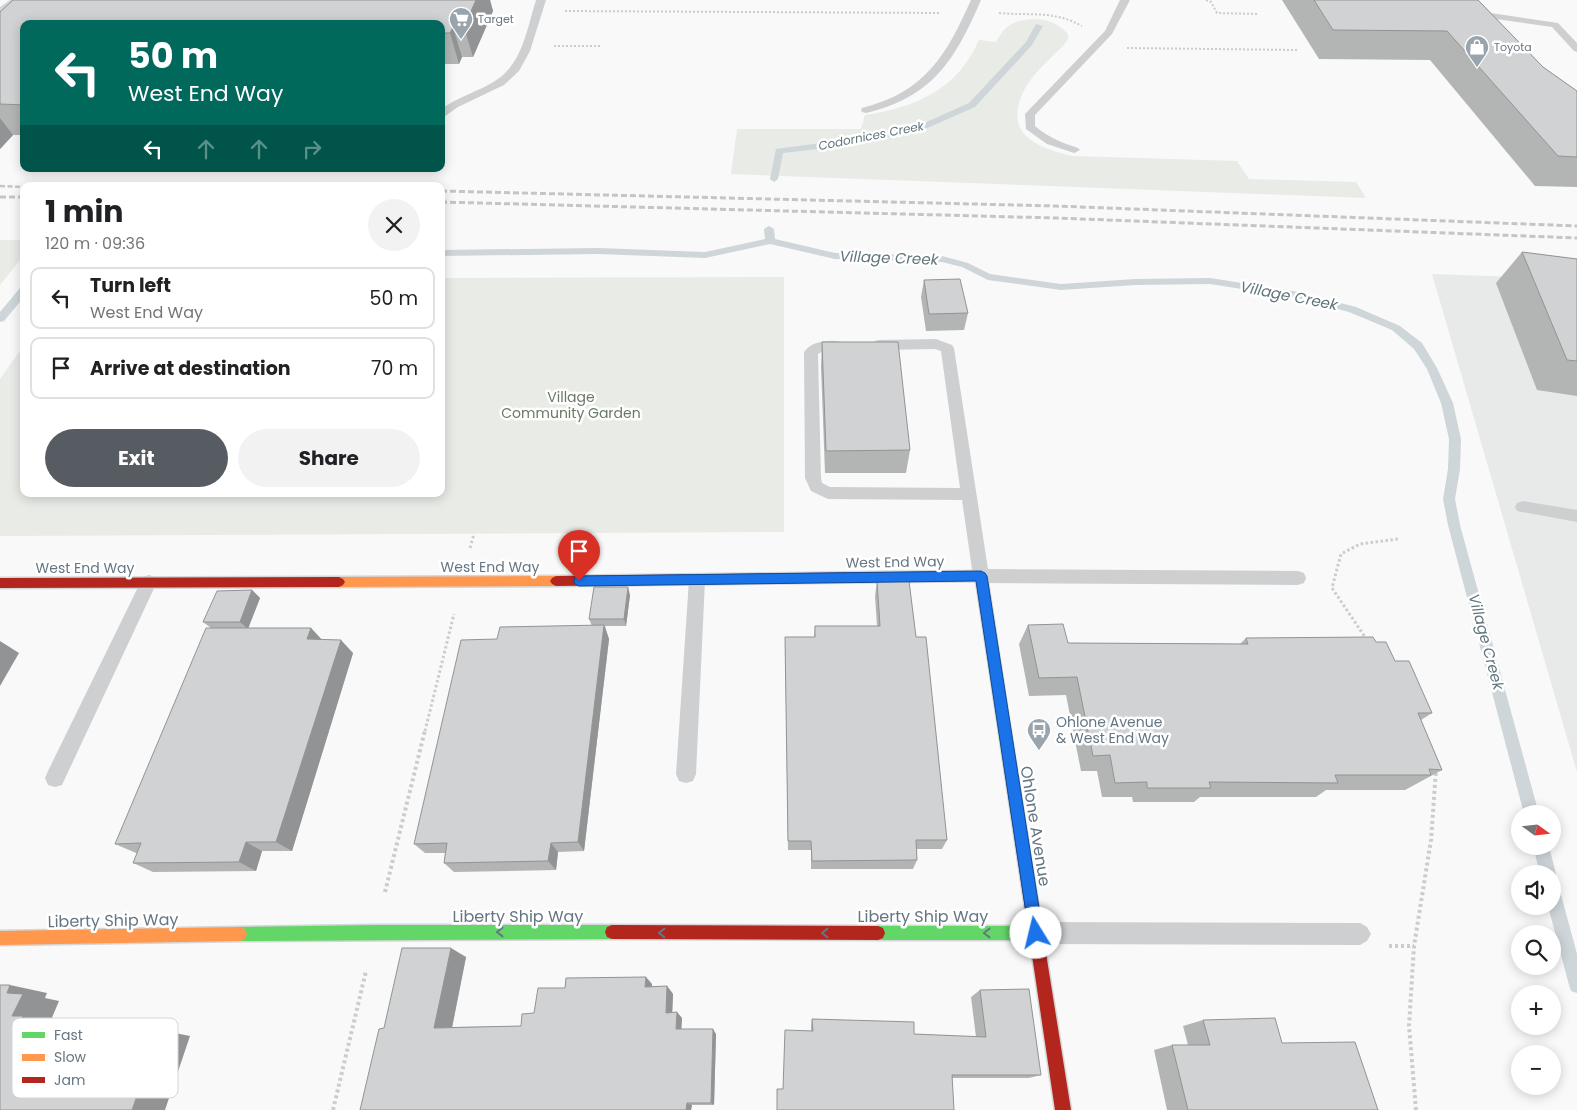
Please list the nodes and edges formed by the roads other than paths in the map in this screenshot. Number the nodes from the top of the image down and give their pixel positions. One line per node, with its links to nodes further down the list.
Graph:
1 (541, 0): 9 (lane)
2 (976, 0): 8 (lane)
3 (1125, 0): 10 (lane)
4 (1475, 0): 6 (lane)
5 (1458, 11): 6 (lane)
6 (1479, 18): 7 (lane)
7 (1577, 49)
8 (866, 110)
9 (445, 113)
10 (1074, 150)
11 (968, 494): 11 (lane); 14 (lane)
12 (1523, 507): 13 (lane)
13 (1577, 516)
14 (981, 576): 15 (lane); 16 (street, West End Way); 21 (street, Ohlone Avenue)
15 (1298, 578)
16 (697, 580): 17 (street, West End Way); 19 (lane)
17 (149, 582): 18 (street, West End Way); 20 (lane)
18 (0, 583)
19 (686, 774)
20 (55, 778)
21 (1036, 933): 22 (lane); 23 (street, Liberty Ship Way, one-way to 23); 24 (street, Ohlone Avenue)
22 (1360, 934)
23 (0, 938)
24 (1063, 1110)

